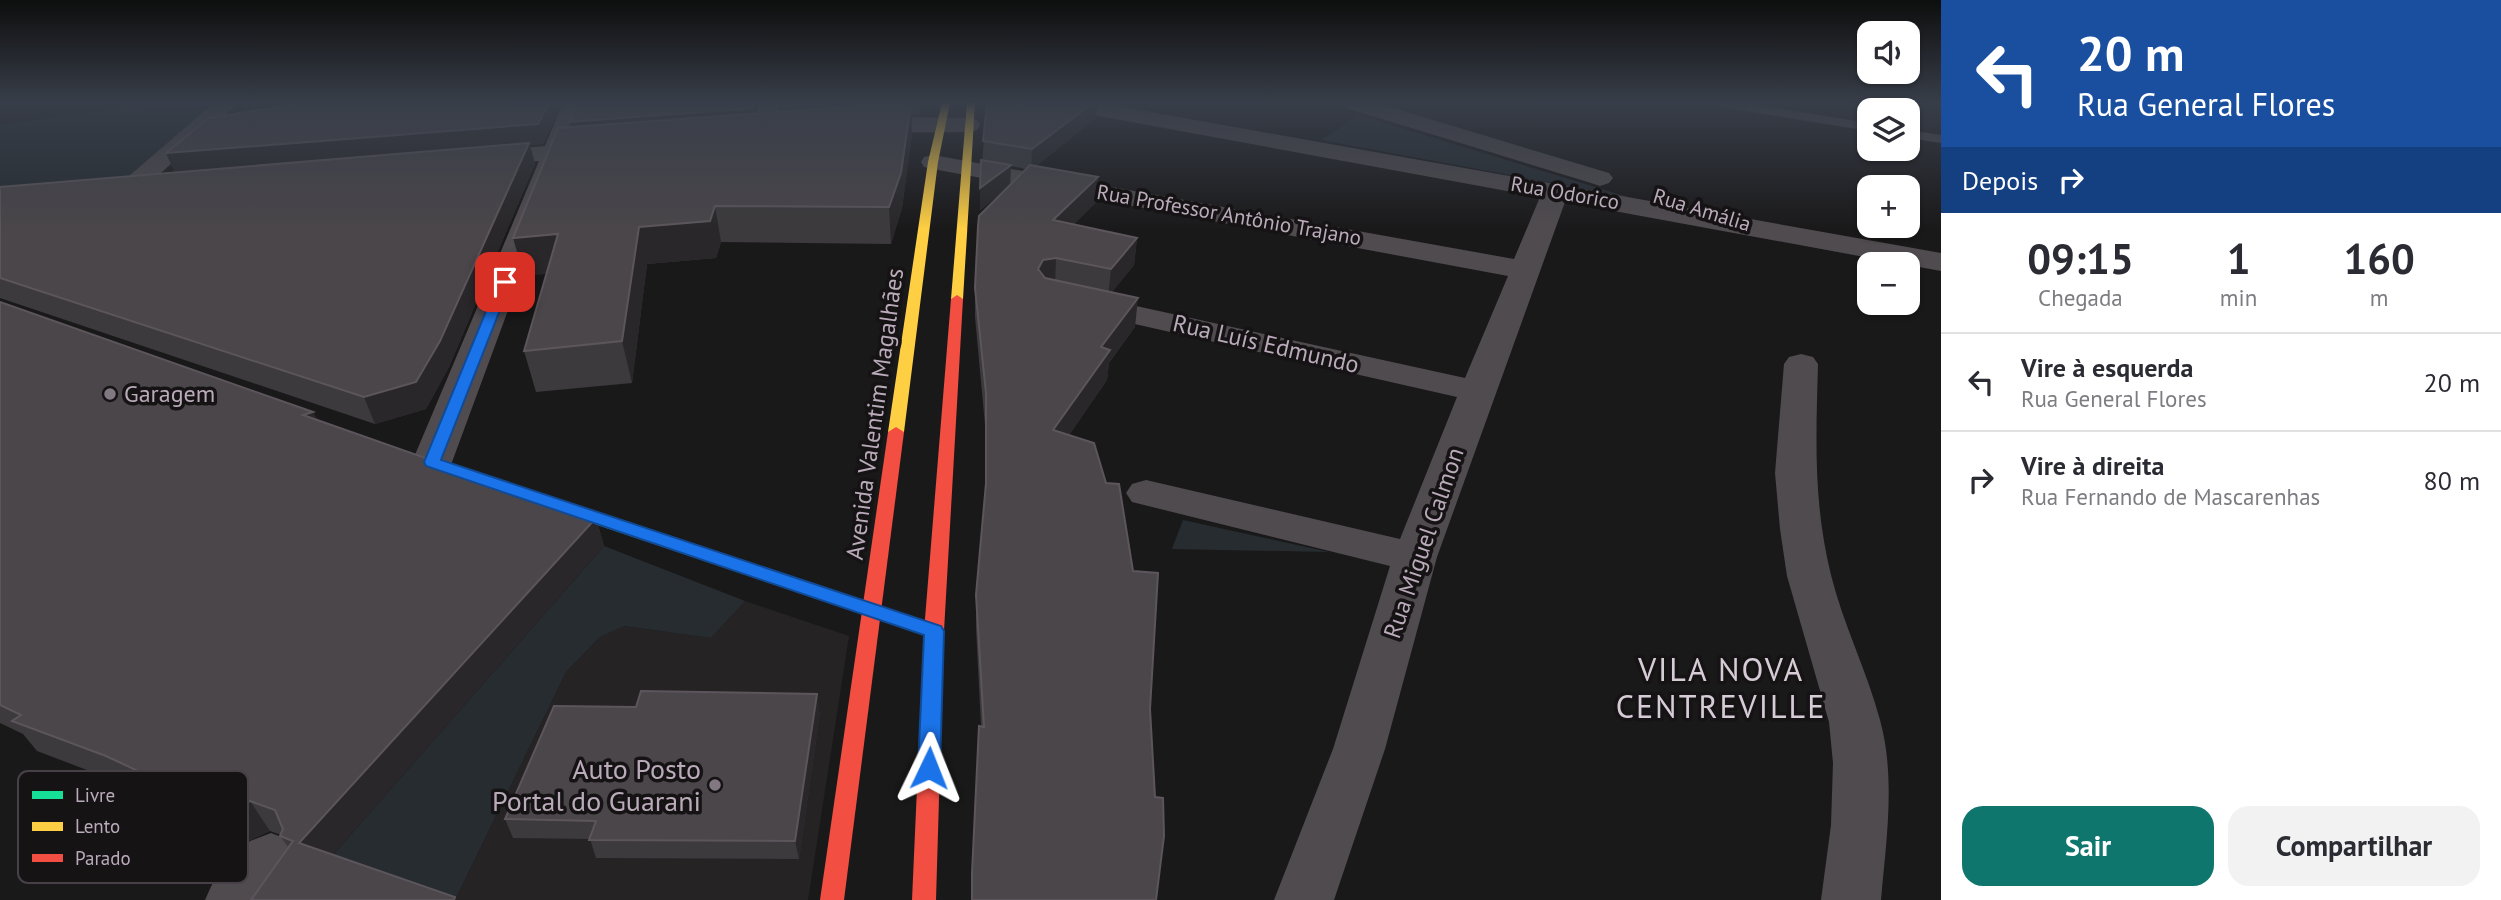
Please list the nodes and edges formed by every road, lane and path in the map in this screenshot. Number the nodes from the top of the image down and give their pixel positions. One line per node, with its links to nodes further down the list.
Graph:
1 (179, 145): 13 (street)
2 (559, 145): 8 (street)
3 (936, 145): 10 (main road, Avenida Valentim Magalhães)
4 (968, 145): 11 (main road)
5 (1300, 145): 15 (street, Rua Odorico)
6 (1492, 145): 16 (street, Rua Amália)
7 (624, 147): 8 (street)
8 (556, 153): 9 (street); 22 (street)
9 (460, 160)
10 (933, 162): 11 (street, Rua Professor Antônio Trajano); 26 (main road, Avenida Valentim Magalhães)
11 (966, 167): 18 (street, Rua Professor Antônio Trajano); 27 (main road)
12 (172, 184): 13 (street)
13 (131, 187): 14 (street)
14 (105, 190)
15 (1556, 191): 16 (street, Rua Odorico); 18 (street, Rua Miguel Calmon)
16 (1770, 230): 17 (street, Rua Odorico)
17 (1941, 262)
18 (1526, 270): 21 (street, Rua Miguel Calmon)
19 (1055, 297): 21 (street, Rua Luís Edmundo)
20 (1801, 364): 31 (street)
21 (1477, 391): 25 (street, Rua Miguel Calmon)
22 (432, 462)
23 (1146, 493): 25 (street)
24 (535, 498): 26 (main road)
25 (1415, 557): 30 (street, Rua Miguel Calmon)
26 (871, 612): 27 (main road); 28 (main road, Avenida Valentim Magalhães)
27 (934, 631): 29 (main road)
28 (832, 900)
29 (924, 900)
30 (1304, 900)
31 (1851, 900)

